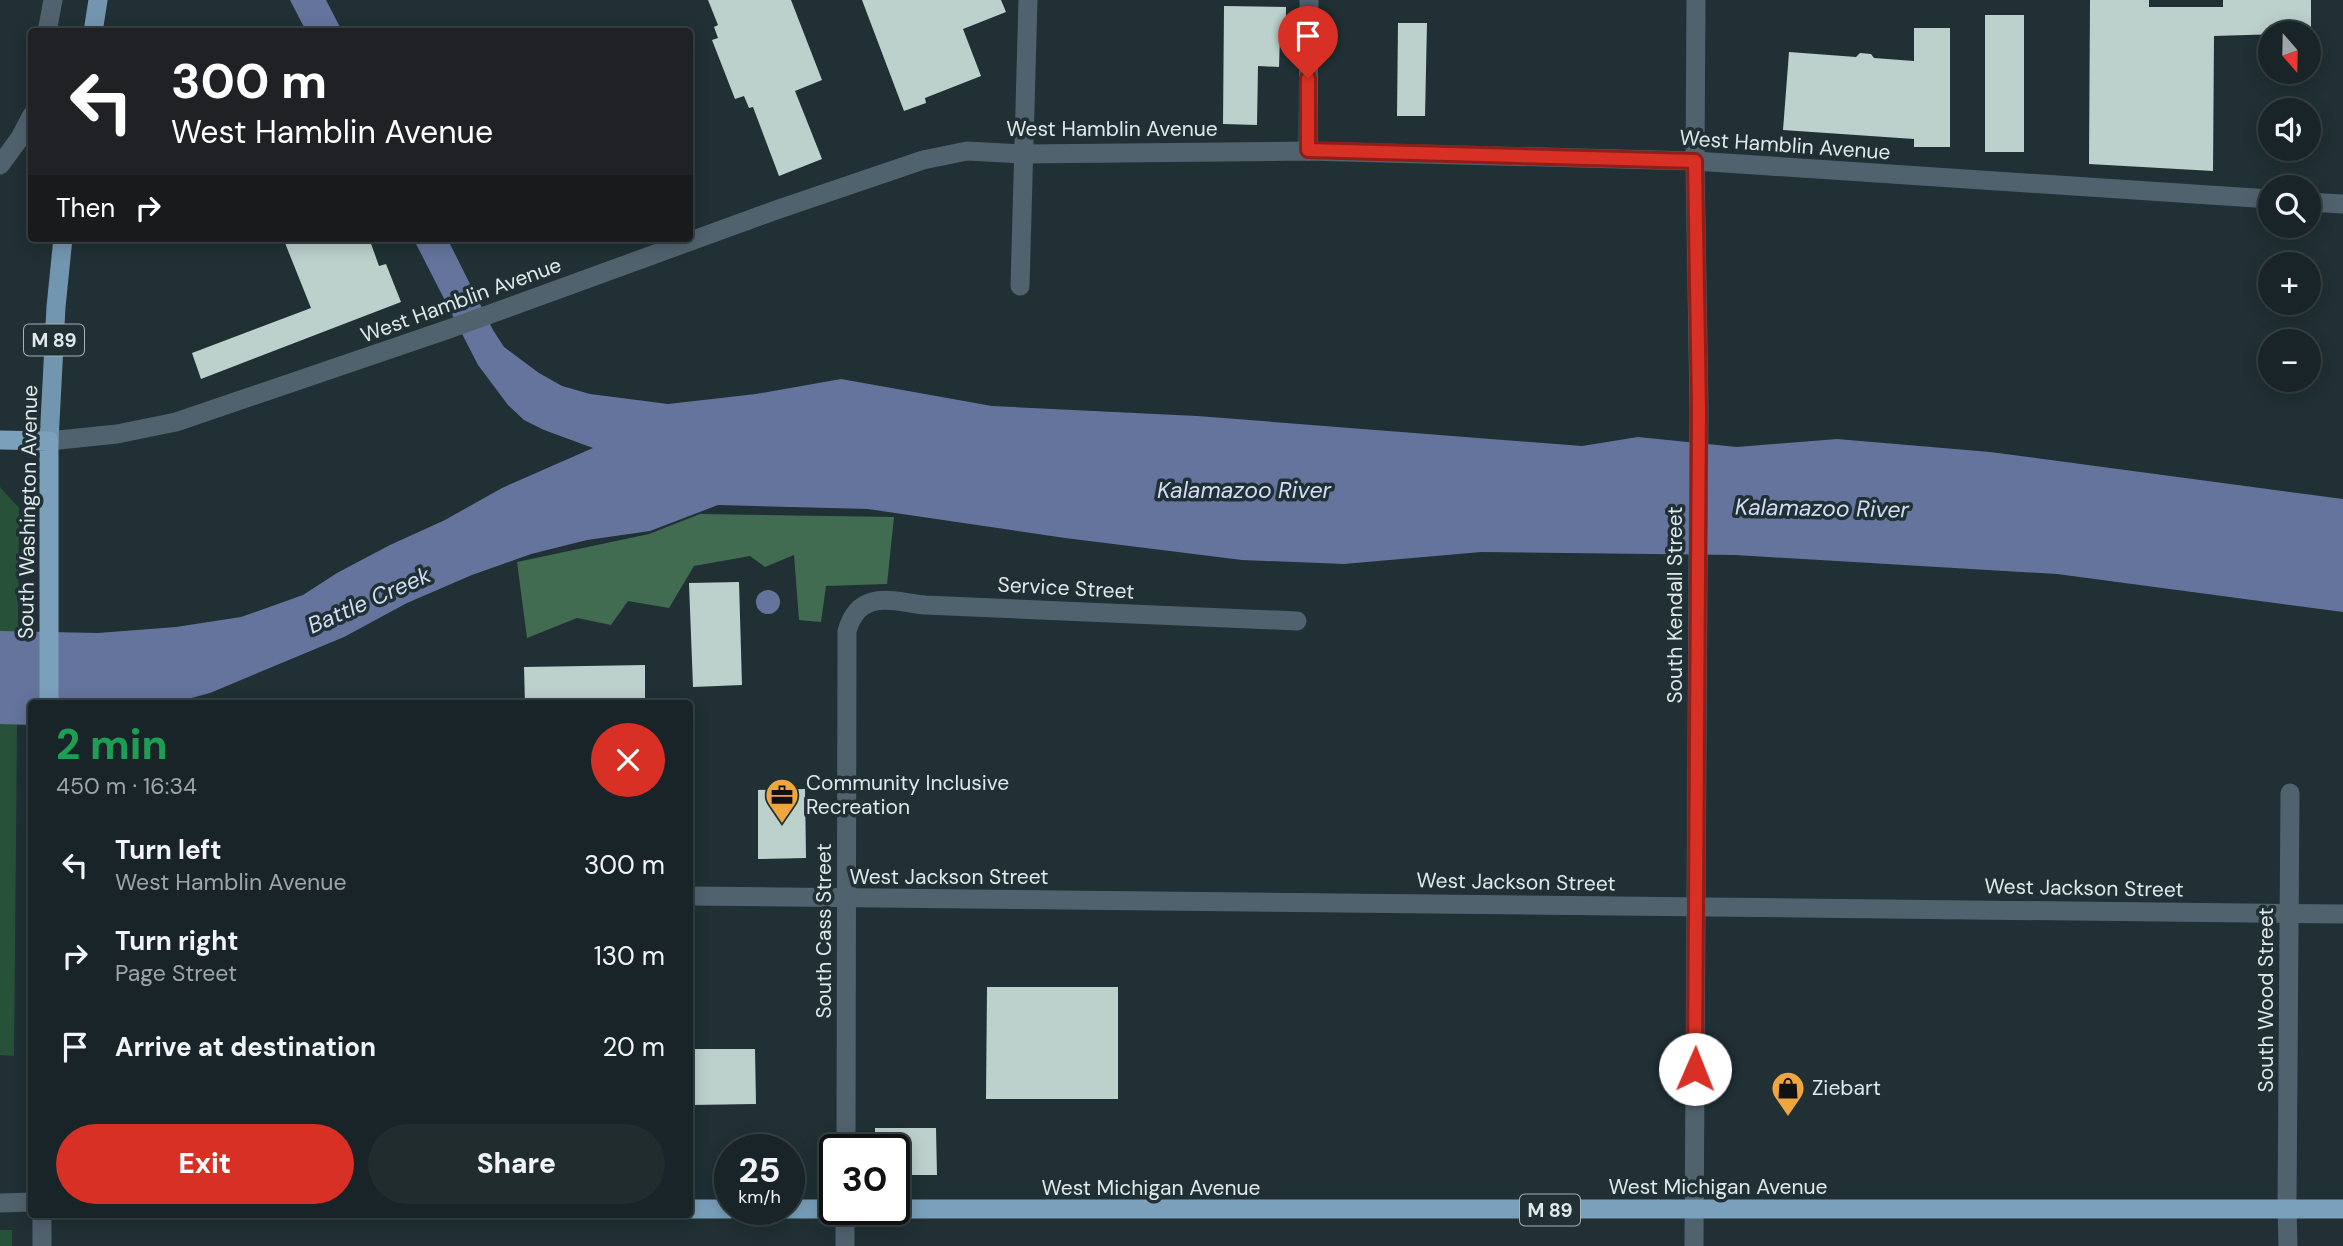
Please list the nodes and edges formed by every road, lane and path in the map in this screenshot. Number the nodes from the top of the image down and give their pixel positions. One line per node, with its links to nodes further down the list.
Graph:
1 (53, 0): 6 (street)
2 (98, 0): 7 (main road)
3 (1028, 0): 10 (street)
4 (1309, 0): 9 (street)
5 (1696, 0): 11 (street, South Kendall Street)
6 (48, 28)
7 (94, 28)
8 (28, 123): 12 (street)
9 (1308, 150): 10 (street, West Hamblin Avenue); 11 (street, West Hamblin Avenue)
10 (1023, 154): 16 (street, West Hamblin Avenue); 19 (street)
11 (1695, 161): 13 (street, West Hamblin Avenue); 28 (street, South Kendall Street)
12 (0, 165)
13 (2258, 198)
14 (2321, 203): 15 (street)
15 (2343, 204)
16 (693, 240)
17 (63, 242): 21 (main road, South Washington Avenue / M 89)
18 (689, 242): 21 (street, West Hamblin Avenue)
19 (1020, 286)
20 (0, 440): 21 (highway, West Hamblin Avenue)
21 (49, 442): 24 (highway, South Washington Avenue / M 89)
22 (1297, 621): 23 (street, Service Street)
23 (847, 629): 27 (street, South Cass Street)
24 (49, 700)
25 (2290, 793): 29 (street, South Wood Street)
26 (693, 896): 27 (street, West Jackson Street)
27 (848, 898): 28 (street, West Jackson Street); 31 (street, South Cass Street)
28 (1697, 906): 29 (street, West Jackson Street); 39 (street, South Kendall Street)
29 (2289, 914): 30 (street, West Jackson Street); 34 (street, South Wood Street)
30 (2343, 914)
31 (846, 1134)
32 (28, 1202): 33 (street)
33 (0, 1203)
34 (2287, 1208): 37 (highway, West Michigan Avenue / M 89); 39 (highway, West Michigan Avenue / M 89); 45 (street, South Wood Street)
35 (693, 1209): 36 (highway)
36 (714, 1209)
37 (2343, 1209)
38 (910, 1210): 39 (highway, West Michigan Avenue / M 89)
39 (1694, 1210): 44 (street, South Kendall Street)
40 (42, 1218): 42 (street)
41 (845, 1225): 43 (street)
42 (43, 1246)
43 (845, 1246)
44 (1694, 1246)
45 (2288, 1246)

